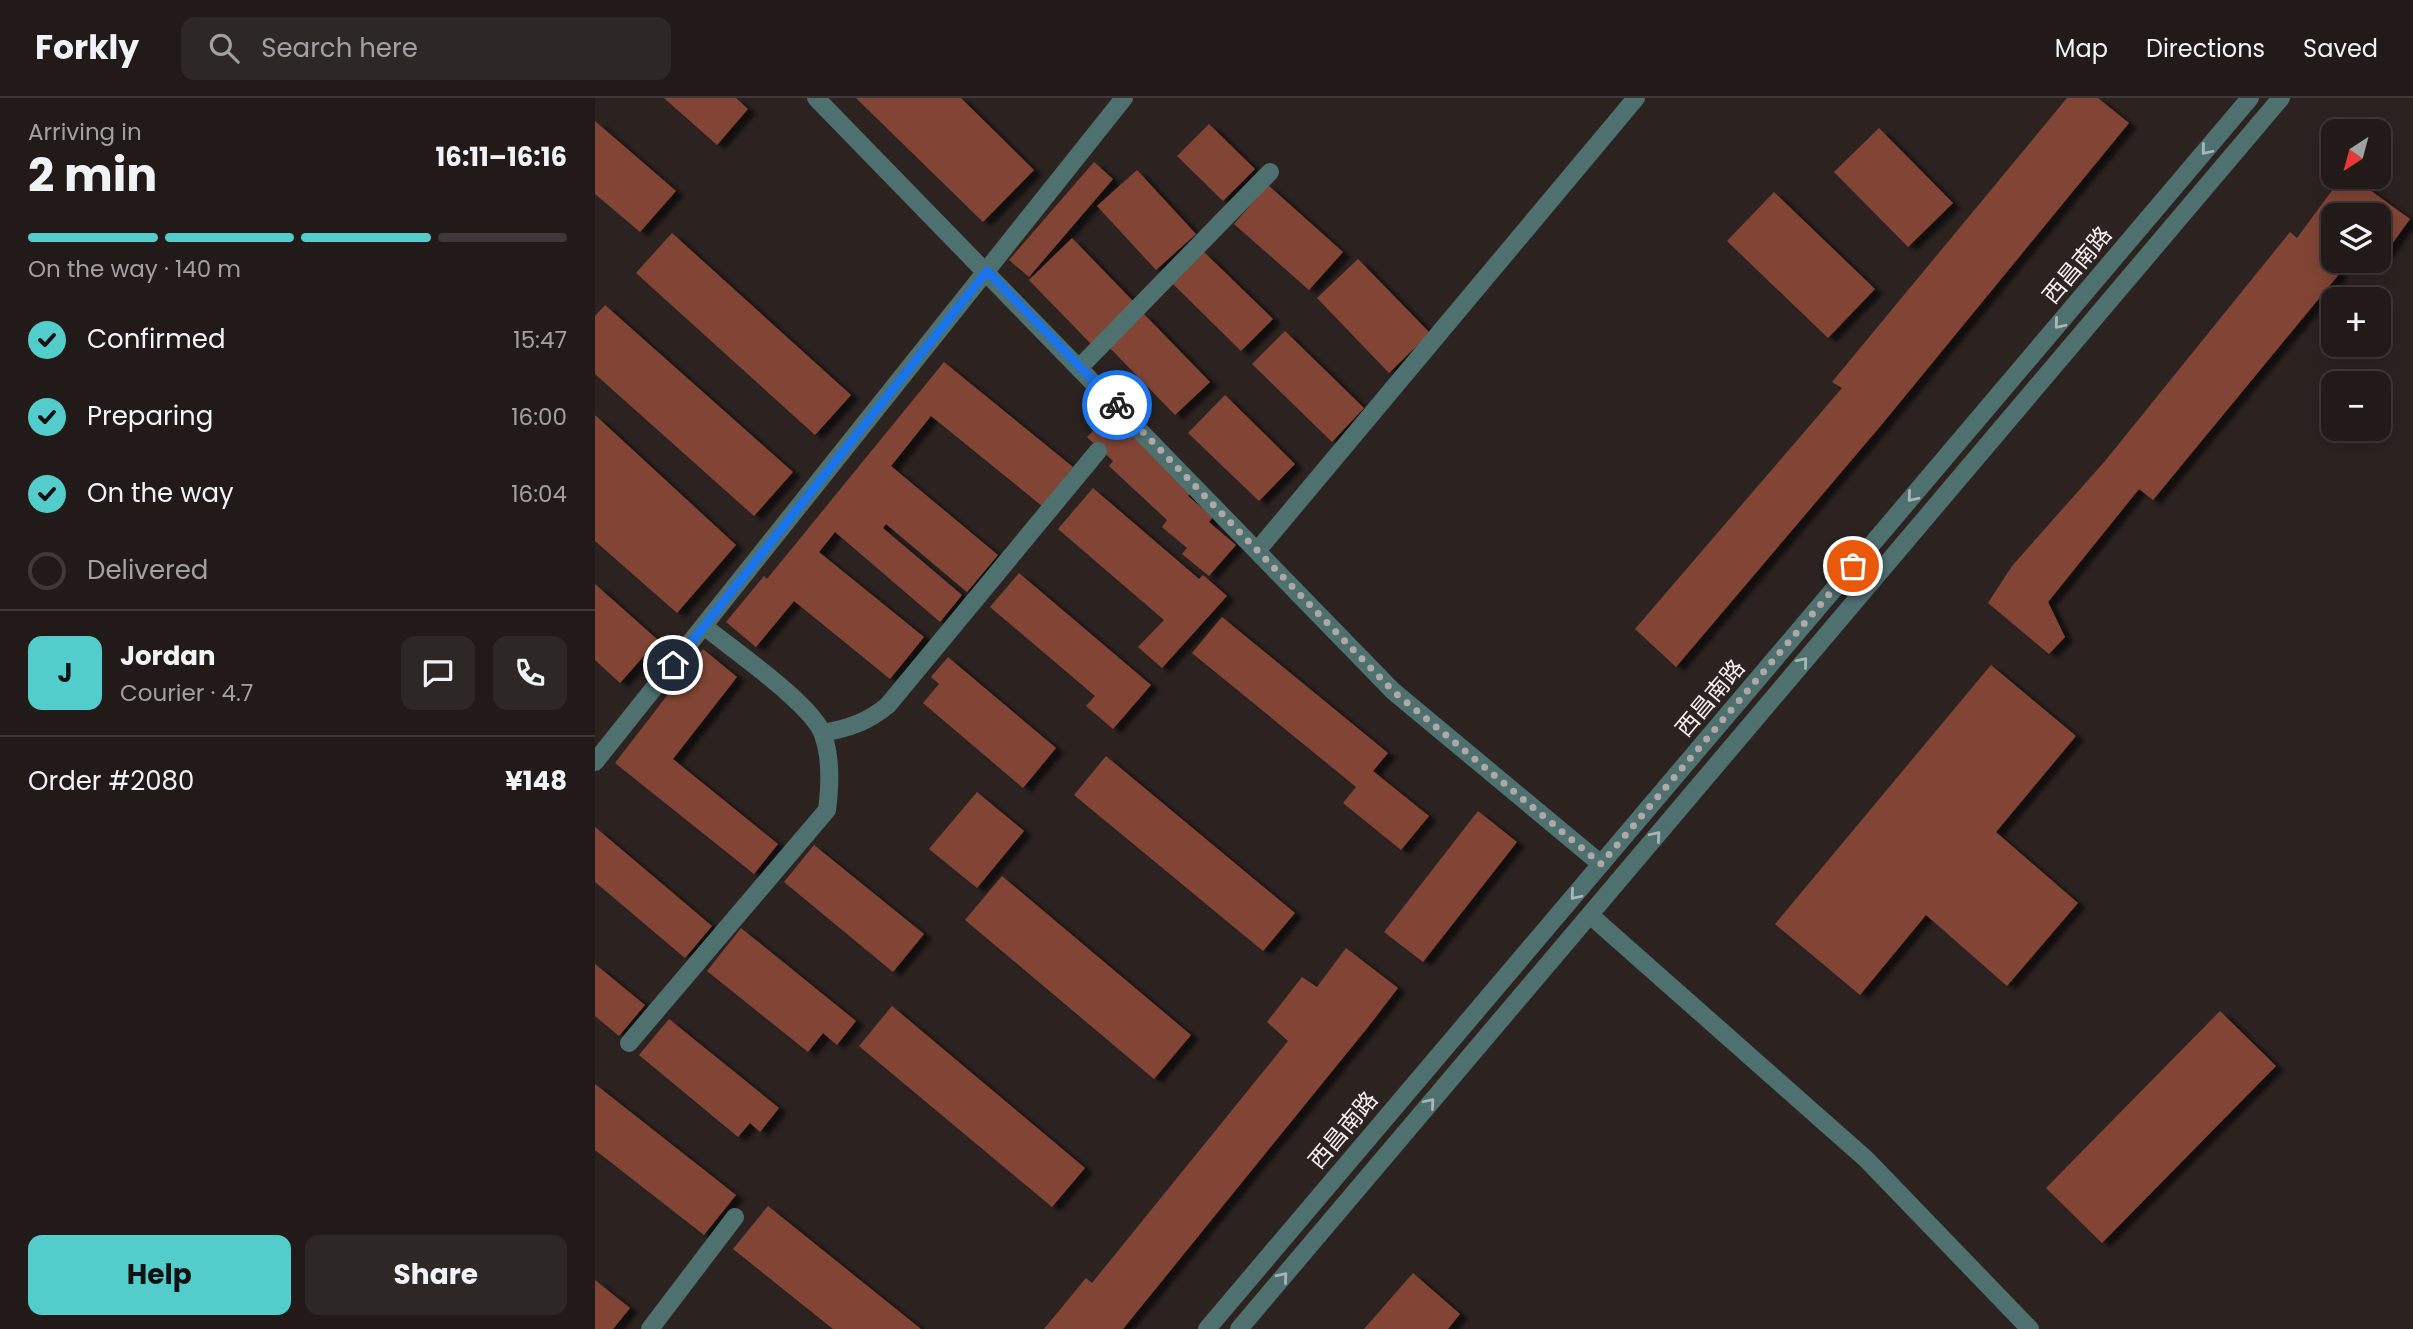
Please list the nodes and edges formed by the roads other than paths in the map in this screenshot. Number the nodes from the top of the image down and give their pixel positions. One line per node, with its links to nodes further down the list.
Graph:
1 (816, 98): 7 (street)
2 (1124, 98): 7 (street)
3 (1636, 98): 10 (street)
4 (2250, 98): 14 (street, 西昌南路, one-way to 14)
5 (2281, 98): 15 (street, 西昌南路, one-way to 5)
6 (1270, 172): 8 (street)
7 (987, 271): 8 (street); 11 (street)
8 (1080, 367): 10 (street)
9 (1098, 451): 12 (street)
10 (1257, 551): 14 (street)
11 (704, 626): 12 (street); 13 (street)
12 (823, 733): 16 (street)
13 (595, 762)
14 (1601, 864): 19 (street, 西昌南路, one-way to 19)
15 (1590, 915): 20 (street, 西昌南路, one-way to 15); 21 (street)
16 (629, 1043)
17 (735, 1217): 18 (street)
18 (650, 1329)
19 (1207, 1329)
20 (1239, 1329)
21 (2030, 1329)

